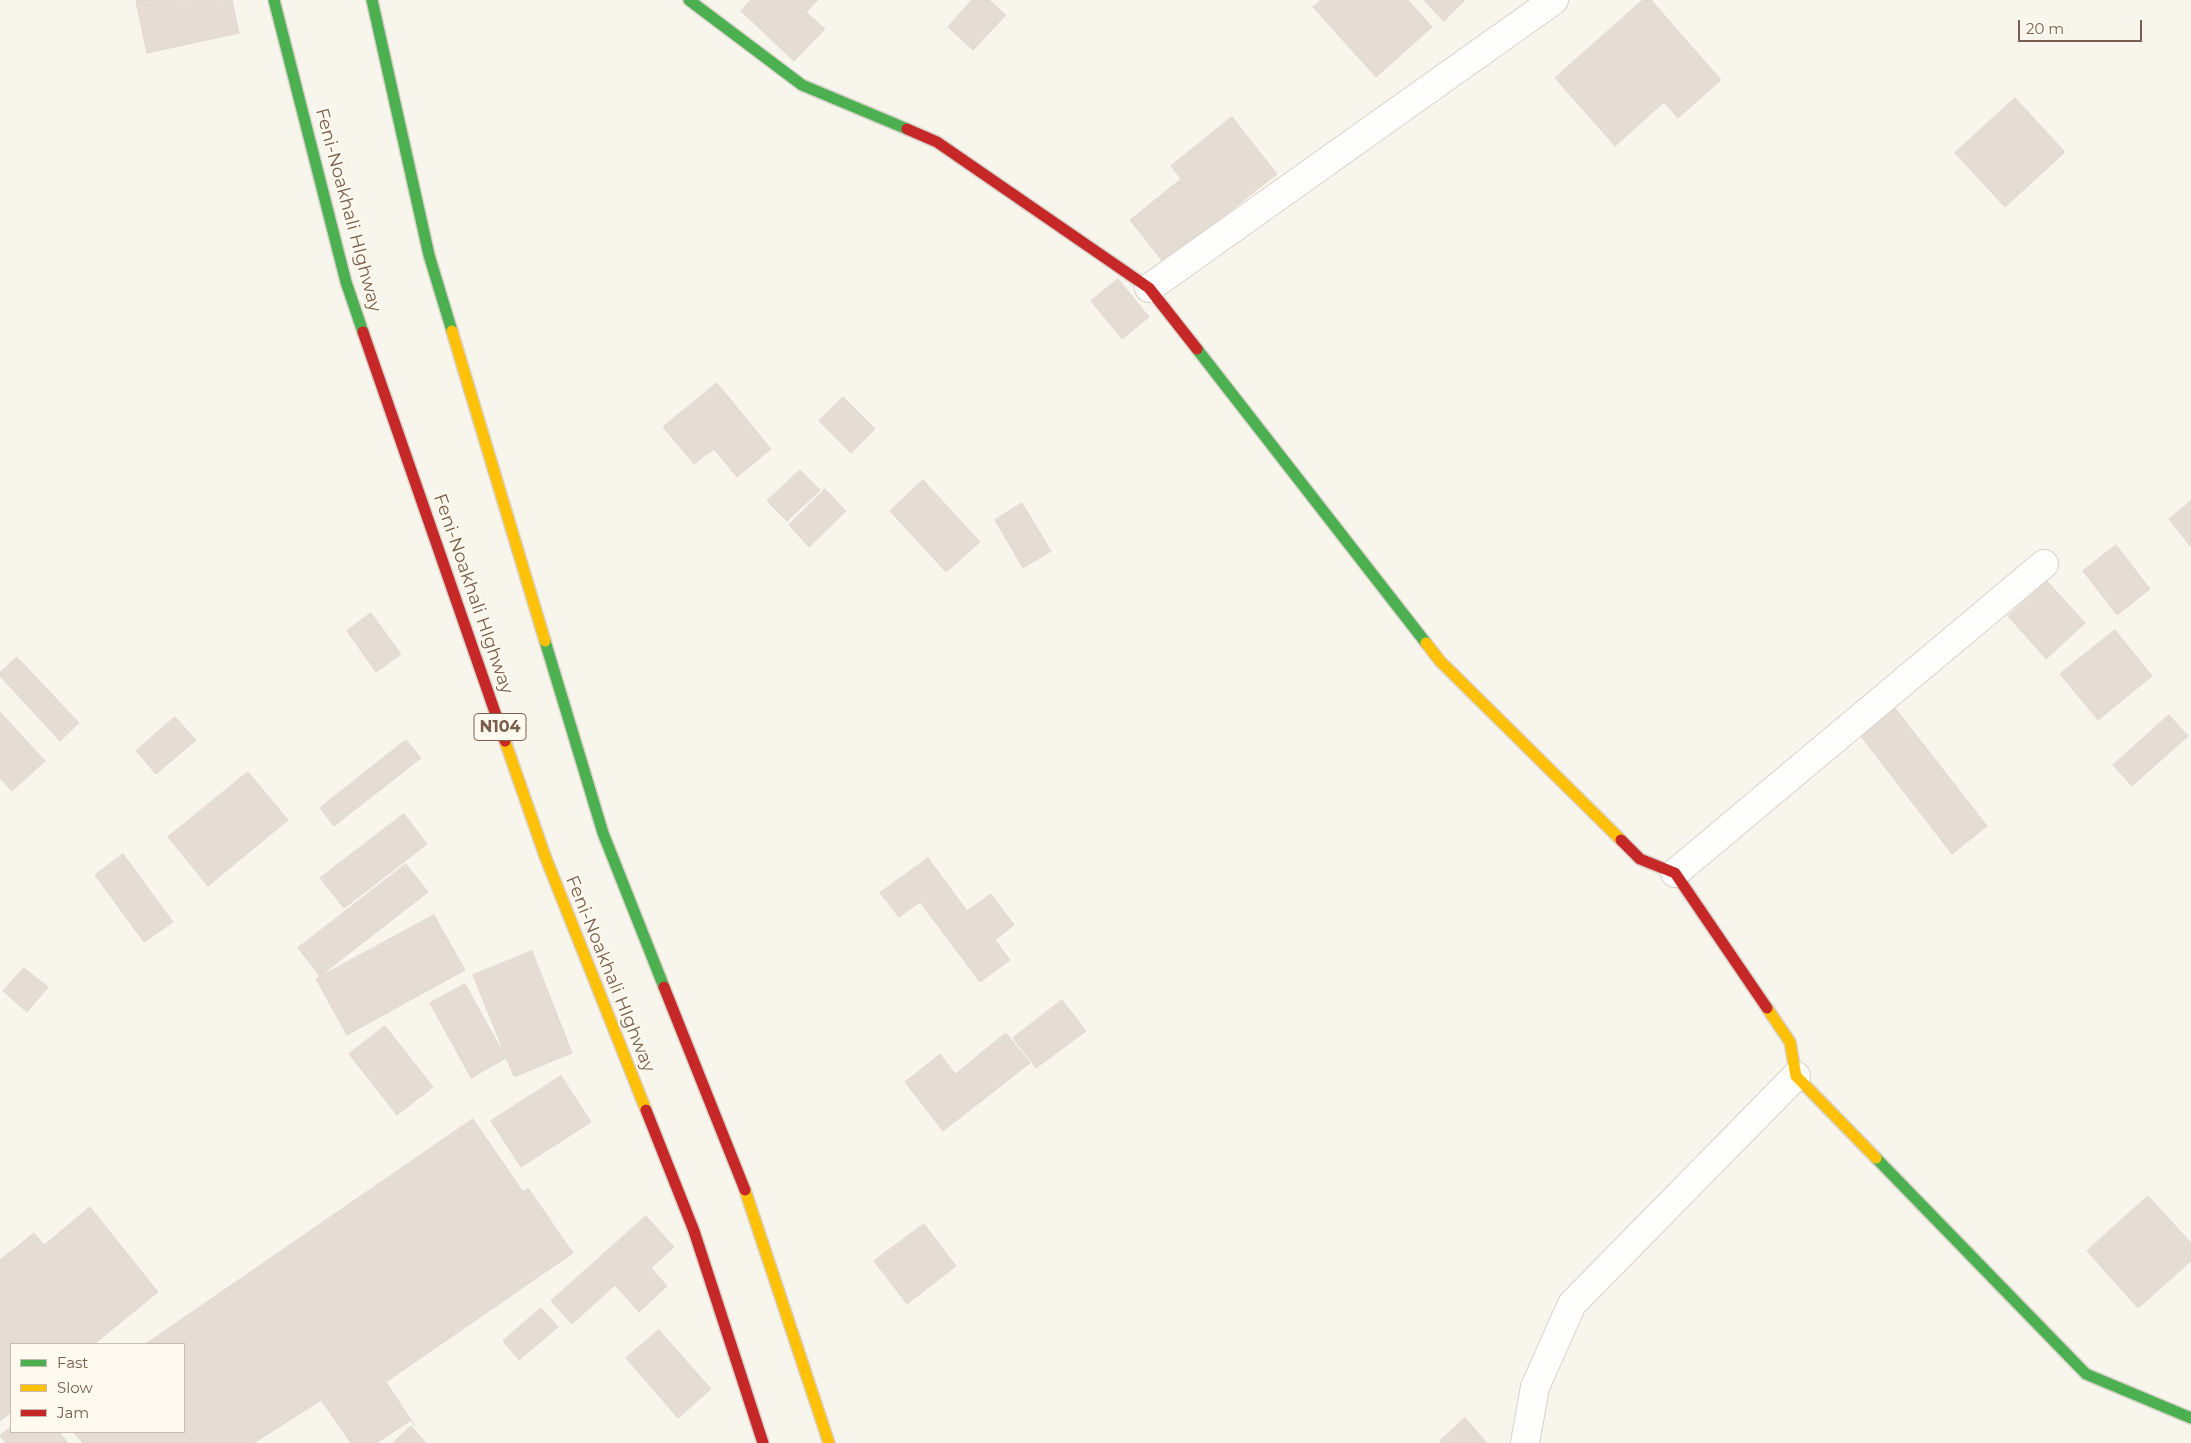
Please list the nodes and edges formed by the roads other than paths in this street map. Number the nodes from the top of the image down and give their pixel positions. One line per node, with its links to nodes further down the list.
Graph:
1 (274, 0): 10 (main road, Feni-Noakhali HIghway / N104)
2 (372, 0): 11 (main road)
3 (689, 0): 5 (main road)
4 (1554, 0): 5 (street)
5 (1149, 288): 7 (main road)
6 (2044, 564): 7 (street)
7 (1675, 874): 8 (main road)
8 (1796, 1076): 9 (main road); 12 (street)
9 (2191, 1418)
10 (763, 1443)
11 (829, 1443)
12 (1525, 1443)

